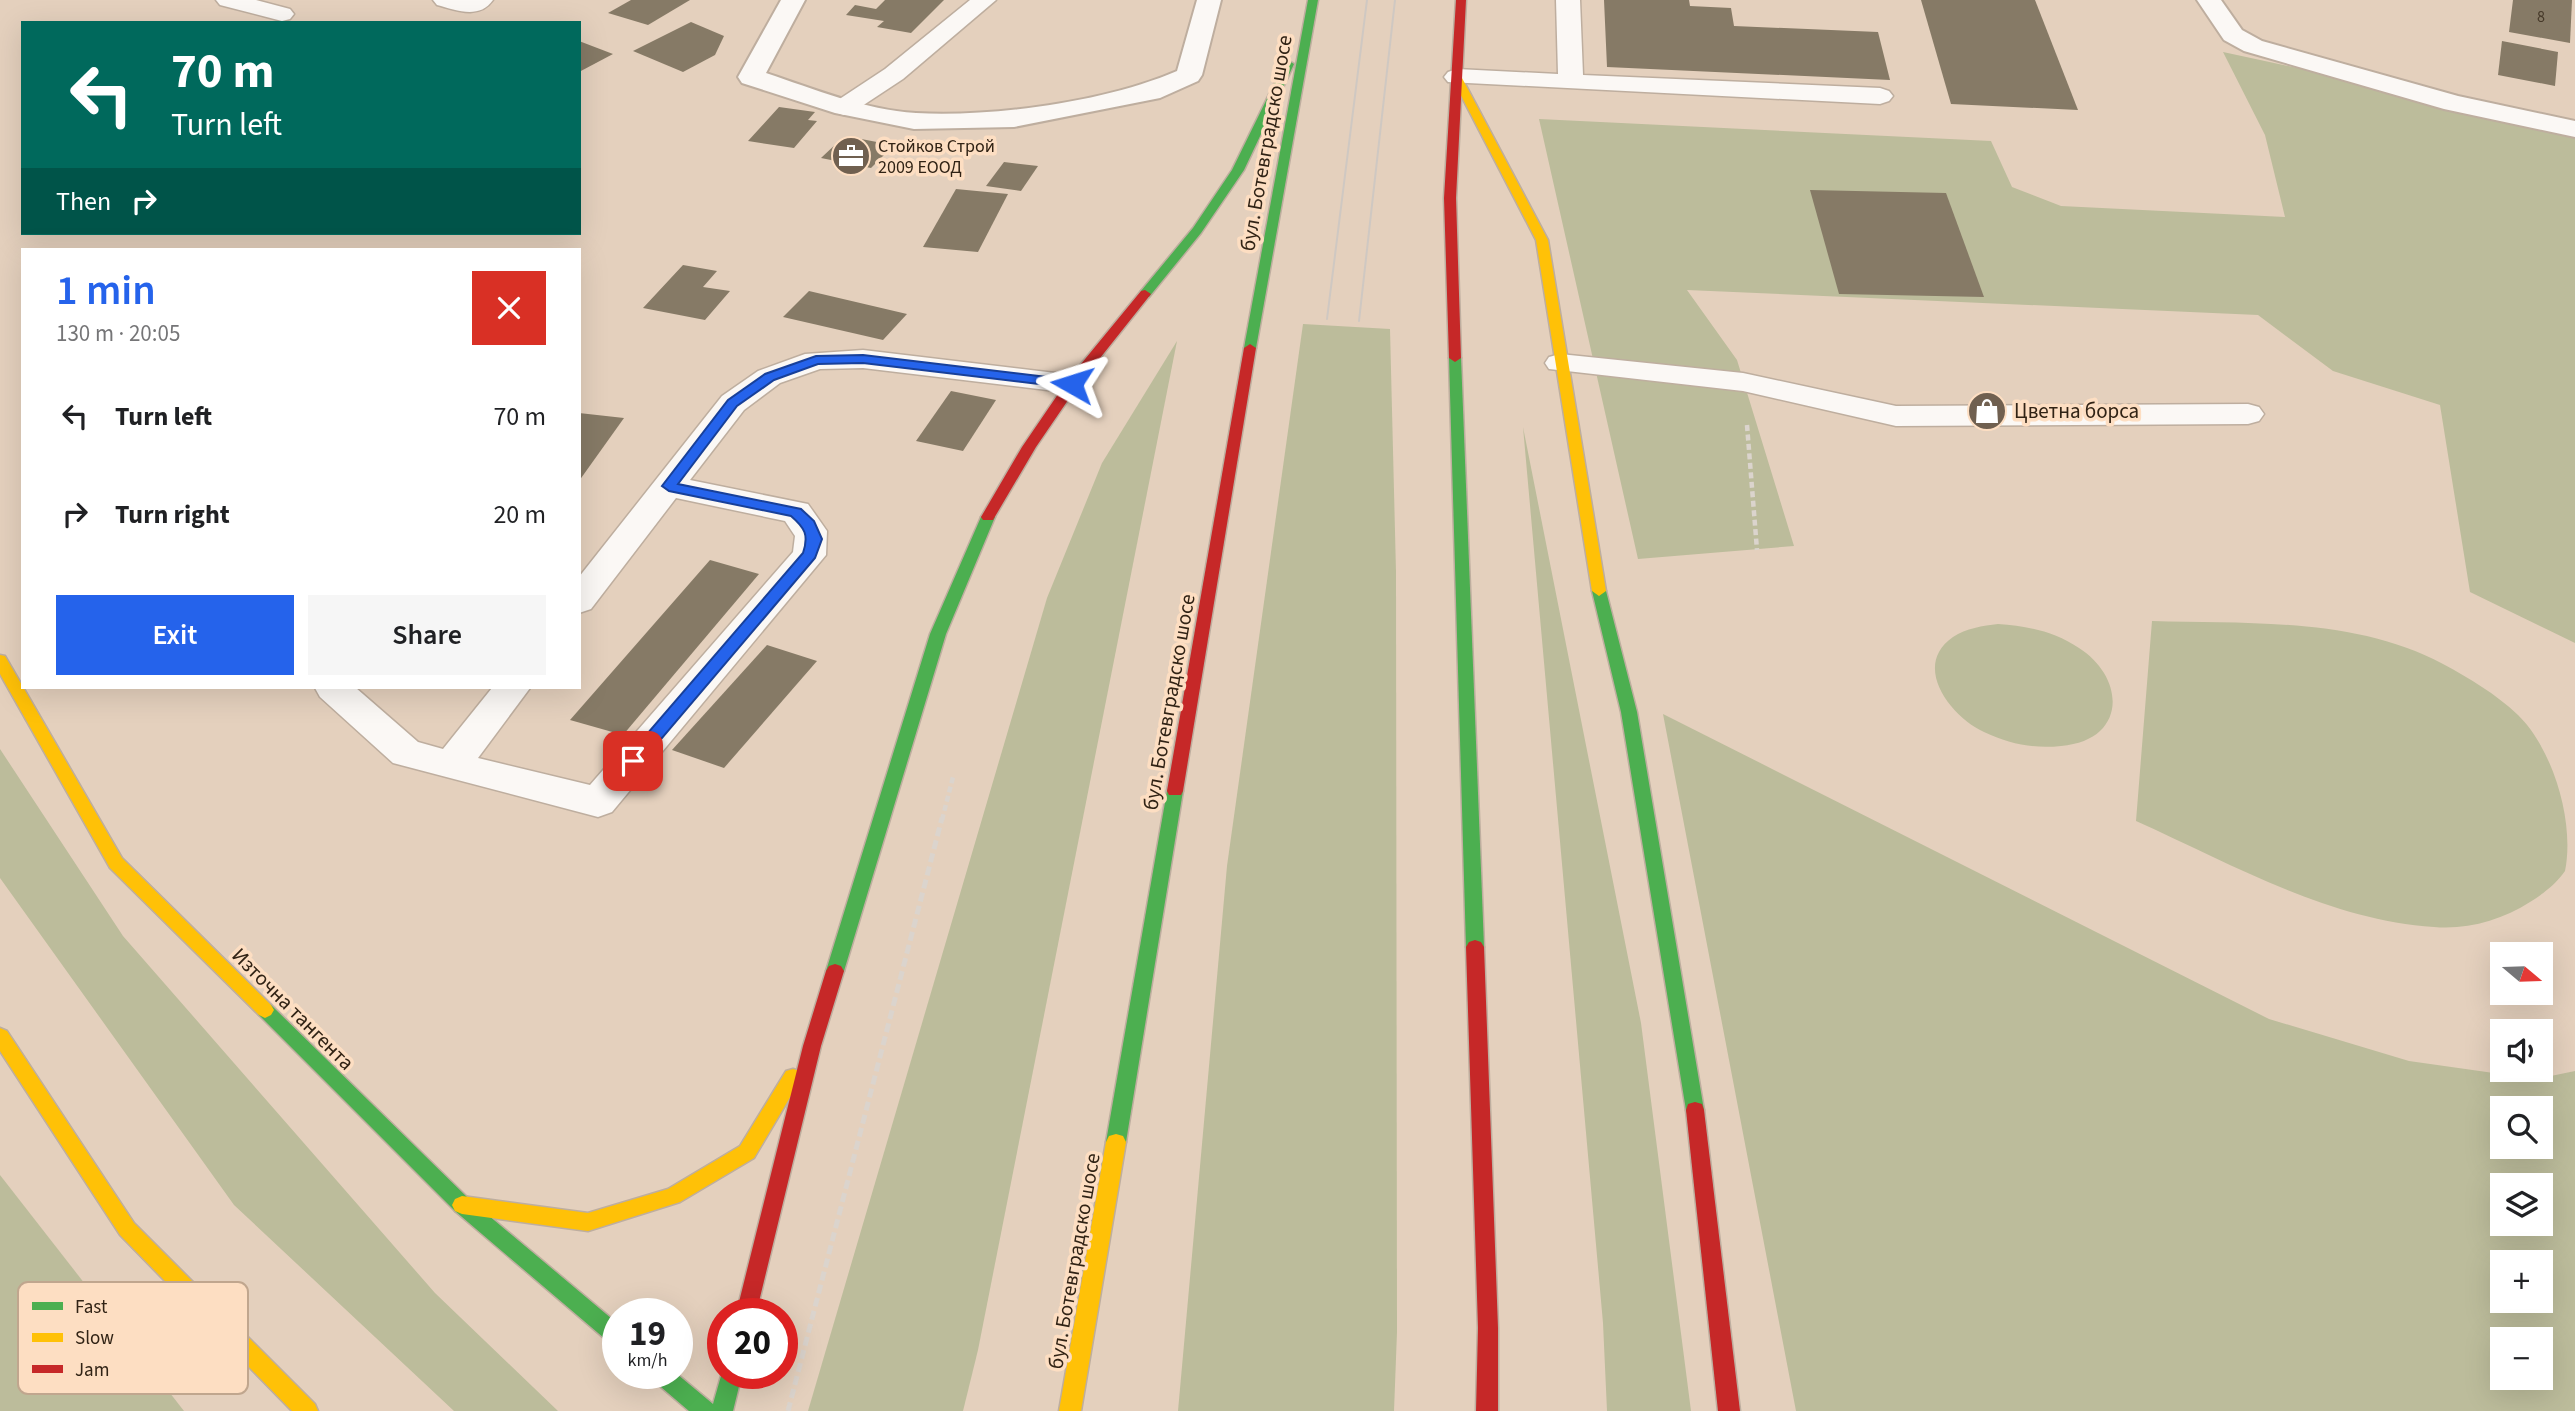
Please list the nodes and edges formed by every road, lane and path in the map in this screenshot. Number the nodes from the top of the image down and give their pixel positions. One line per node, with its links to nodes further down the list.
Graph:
1 (228, 0): 11 (lane)
2 (445, 0): 3 (lane)
3 (481, 0)
4 (793, 0): 16 (street)
5 (984, 0): 16 (lane)
6 (1209, 0): 16 (street)
7 (1313, 0): 12 (main road, бул. Ботевградско шосе)
8 (1461, 0): 13 (main road)
9 (1568, 0): 14 (lane)
10 (2208, 0): 17 (street)
11 (282, 15)
12 (1310, 20): 19 (main road); 43 (main road, бул. Ботевградско шосе)
13 (1457, 77): 14 (lane); 18 (main road); 44 (main road)
14 (1571, 82): 15 (lane)
15 (1880, 96)
16 (844, 107)
17 (2575, 129)
18 (1560, 363): 20 (lane); 45 (main road)
19 (1072, 384): 22 (lane); 31 (main road)
20 (2248, 414)
21 (1746, 421): 23 (path)
22 (669, 486): 24 (lane); 28 (lane)
23 (1757, 550)
24 (581, 598)
25 (0, 660): 32 (main road, Източна тангента)
26 (335, 689): 28 (lane)
27 (511, 689): 28 (lane)
28 (451, 765)
29 (955, 767): 42 (path)
30 (0, 1036): 33 (main road)
31 (812, 1046): 32 (main road); 34 (main road)
32 (462, 1205): 35 (main road, Източна тангента)
33 (179, 1282)
34 (750, 1298)
35 (602, 1323)
36 (248, 1351): 39 (main road)
37 (679, 1389): 40 (main road)
38 (728, 1389): 41 (main road)
39 (307, 1411)
40 (705, 1411)
41 (722, 1411)
42 (788, 1411)
43 (1070, 1411)
44 (1487, 1411)
45 (1728, 1411)

